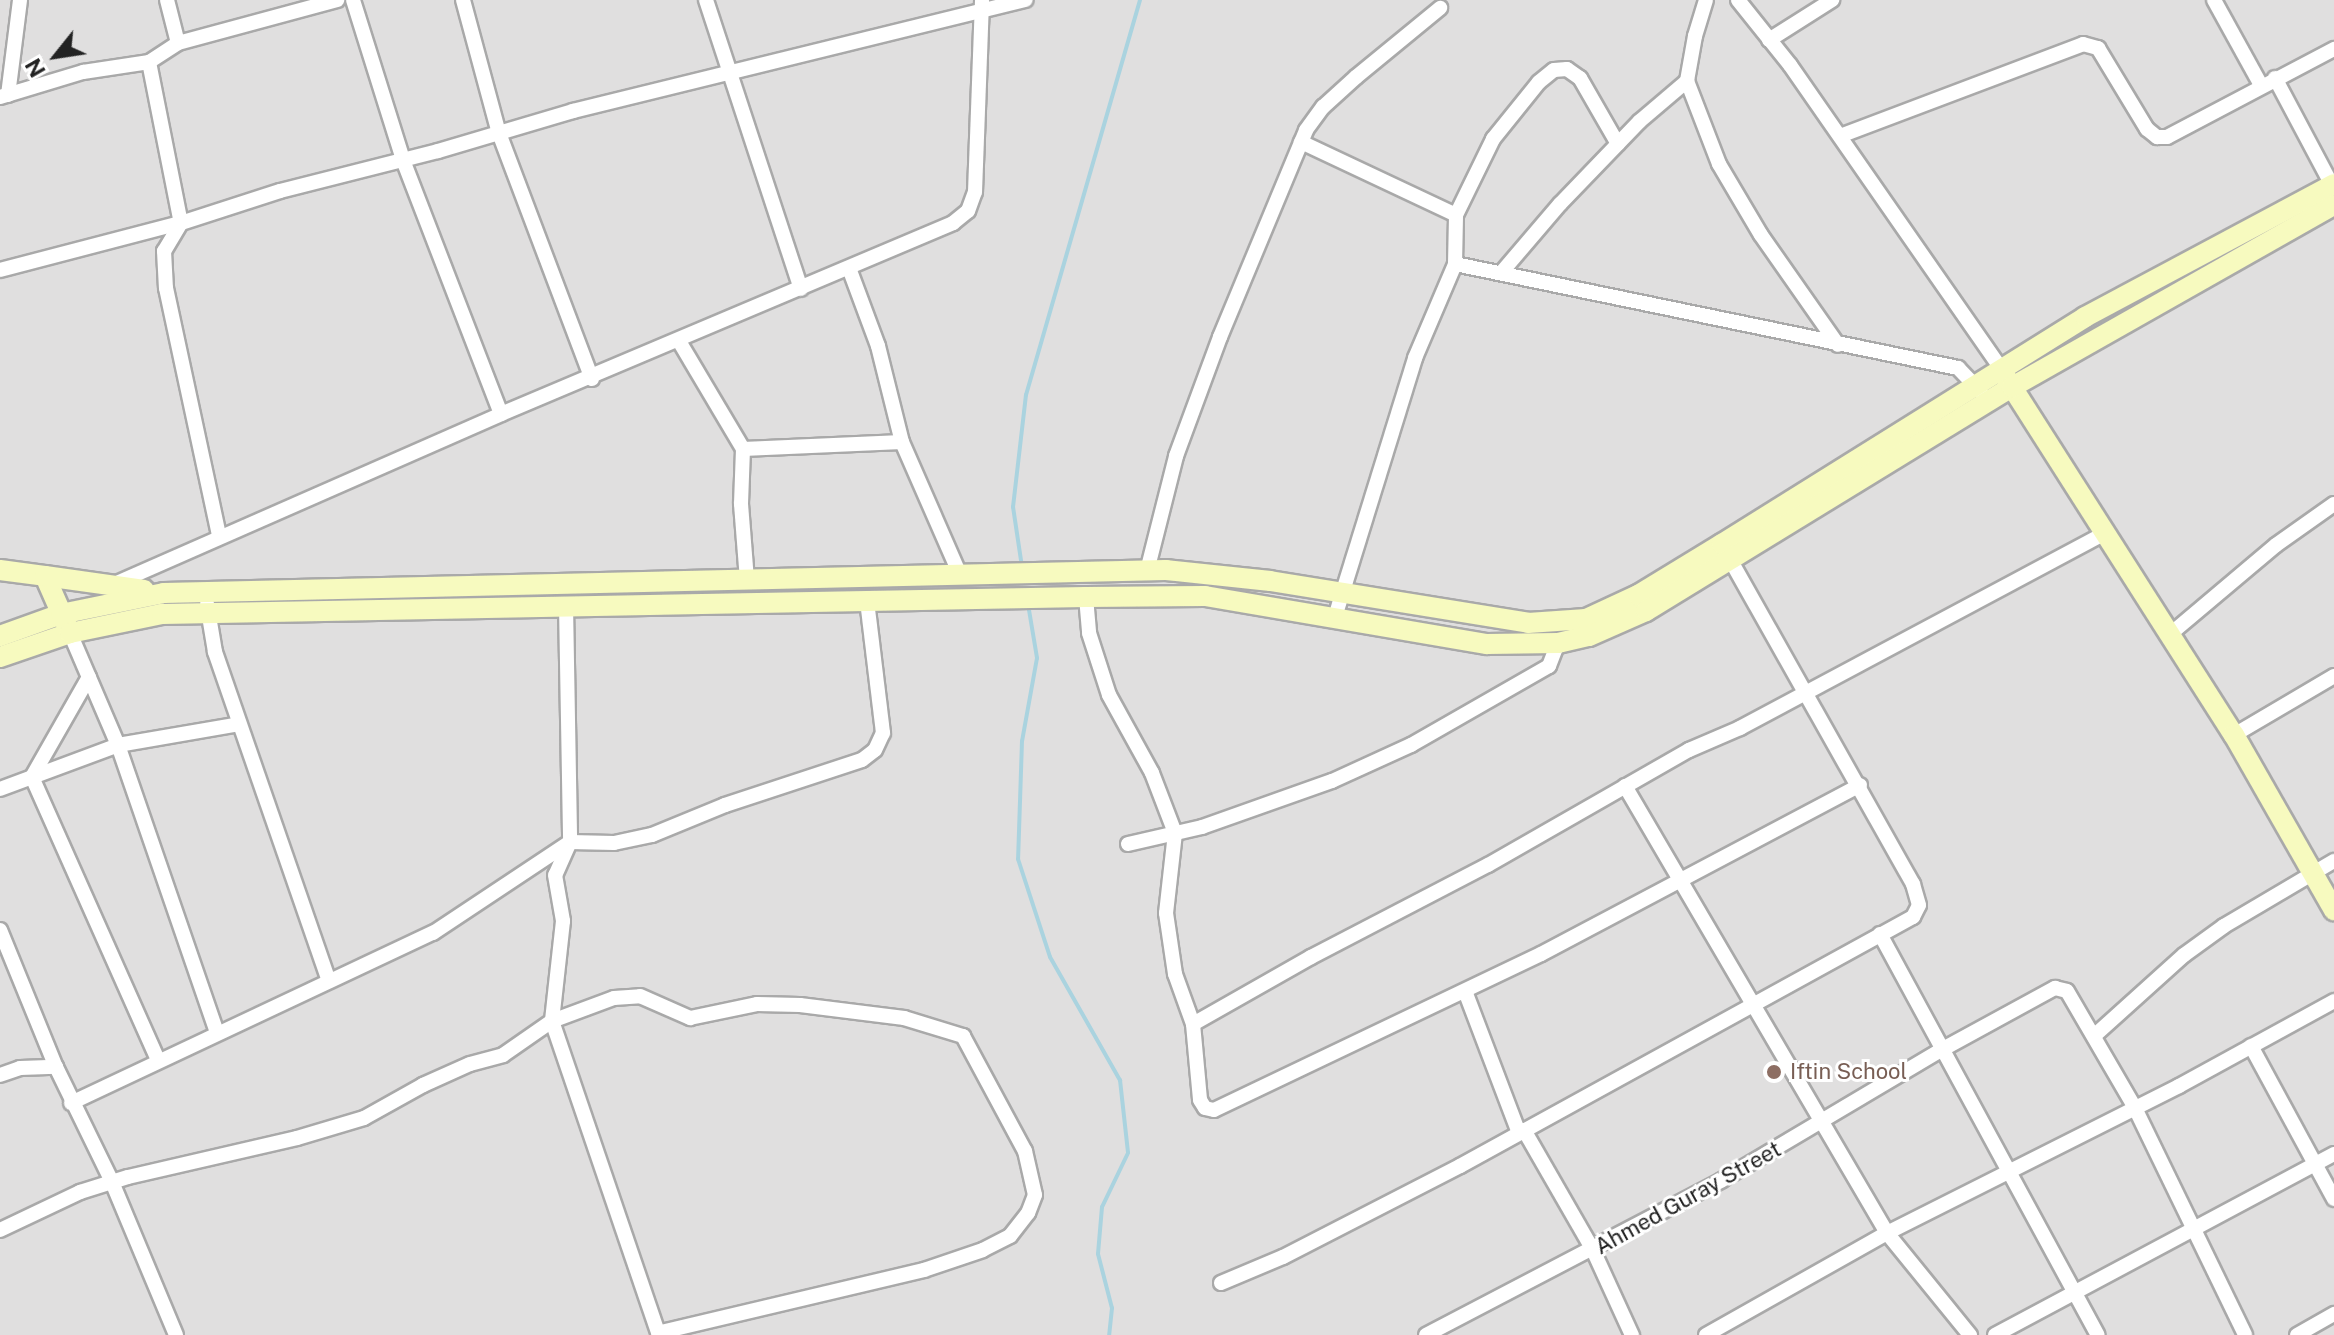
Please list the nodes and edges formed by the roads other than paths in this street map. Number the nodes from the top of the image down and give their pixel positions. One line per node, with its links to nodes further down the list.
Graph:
1 (20, 0): 22 (street)
2 (167, 0): 15 (street)
3 (337, 0): 15 (street)
4 (353, 0): 27 (street)
5 (463, 0): 23 (street)
6 (706, 0): 18 (street)
7 (1026, 0): 12 (street)
8 (1706, 0): 20 (street)
9 (1738, 0): 14 (street)
10 (1832, 0): 14 (street)
11 (2214, 0): 21 (street)
12 (982, 4): 18 (street); 32 (street)
13 (1440, 8): 25 (street)
14 (1769, 40): 24 (street)
15 (178, 43): 17 (street)
16 (2334, 49): 19 (street)
17 (149, 62): 22 (street); 30 (street)
18 (732, 73): 23 (street); 35 (street)
19 (2275, 78): 21 (street); 28 (street)
20 (1687, 81): 26 (street); 37 (street)
21 (2261, 85): 24 (street)
22 (4, 96)
23 (499, 133): 27 (street); 39 (street)
24 (1840, 136): 38 (street)
25 (1301, 142): 29 (street); 50 (street)
26 (1618, 144): 29 (street); 34 (street)
27 (403, 160): 30 (street); 42 (street)
28 (2333, 191): 38 (main road); 40 (main road)
29 (1456, 215): 31 (street)
30 (181, 223): 33 (street); 47 (street)
31 (1455, 264): 34 (street); 57 (street)
32 (849, 268): 35 (street); 43 (street)
33 (0, 270)
34 (1501, 273): 37 (street)
35 (801, 289): 36 (street)
36 (679, 341): 39 (street); 44 (street)
37 (1838, 345): 41 (street)
38 (2001, 369): 40 (main road); 41 (main road)
39 (592, 379): 42 (street)
40 (2012, 387): 41 (main road); 46 (main road)
41 (1982, 393): 48 (main road)
42 (501, 414): 47 (street)
43 (902, 442): 44 (street); 51 (street)
44 (743, 449): 53 (street)
45 (2334, 504): 66 (street)
46 (2103, 534): 66 (main road); 71 (street)
47 (219, 536): 54 (street)
48 (1726, 552): 57 (main road); 67 (main road); 71 (street)
49 (0, 570): 52 (main road)
50 (1147, 571): 51 (main road); 57 (main road)
51 (964, 574): 53 (main road)
52 (45, 576): 54 (main road); 62 (main road)
53 (747, 580): 55 (main road)
54 (110, 585): 56 (main road)
55 (207, 592): 56 (main road); 61 (street)
56 (164, 593): 62 (main road)
57 (1340, 593): 63 (street)
58 (1079, 597): 59 (main road); 63 (main road); 79 (street)
59 (867, 600): 60 (main road); 80 (street)
60 (566, 605): 61 (main road); 80 (street)
61 (207, 613): 64 (main road); 72 (street)
62 (61, 614): 64 (main road); 65 (main road)
63 (1335, 617): 67 (main road)
64 (70, 633): 68 (main road); 70 (street)
65 (0, 636)
66 (2168, 636): 73 (main road)
67 (1558, 643): 79 (street)
68 (0, 657)
69 (2334, 676): 73 (street)
70 (89, 677): 74 (street); 75 (street)
71 (1807, 692): 76 (street); 77 (street)
72 (239, 724): 74 (street); 88 (street)
73 (2234, 735): 83 (main road)
74 (118, 745): 75 (street); 94 (street)
75 (32, 777): 78 (street); 98 (street)
76 (1860, 785): 84 (street); 87 (street)
77 (1625, 786): 84 (street); 93 (street)
78 (0, 789)
79 (1175, 833): 81 (street); 93 (street)
80 (570, 842): 88 (street); 92 (street)
81 (1128, 844)
82 (2334, 861): 83 (street)
83 (2314, 875): 85 (main road); 95 (street)
84 (1681, 879): 89 (street); 91 (street)
85 (2334, 910)
86 (0, 930): 99 (street)
87 (1880, 934): 91 (street); 97 (street)
88 (329, 981): 94 (street)
89 (1465, 991): 93 (street); 104 (street)
90 (2334, 1001): 96 (street)
91 (1754, 1002): 103 (street); 104 (street)
92 (552, 1021): 108 (street); 117 (street); 117 (street)
93 (1193, 1024)
94 (217, 1032): 98 (street)
95 (2094, 1036): 97 (street, Ahmed Guray Street); 102 (street, Ahmed Guray Street)
96 (2251, 1046): 102 (street); 106 (street)
97 (1943, 1049): 103 (street, Ahmed Guray Street); 107 (street)
98 (158, 1060): 101 (street)
99 (56, 1067): 100 (street); 101 (street)
100 (0, 1075)
101 (71, 1103): 108 (street)
102 (2135, 1108): 107 (street); 110 (street, Ahmed Guray Street)
103 (1824, 1122): 112 (street); 113 (street, Ahmed Guray Street)
104 (1521, 1132): 113 (street); 114 (street)
105 (2334, 1154): 106 (street)
106 (2316, 1164): 109 (street); 110 (street)
107 (2009, 1171): 112 (street); 115 (street)
108 (112, 1182): 111 (street); 118 (street)
109 (2334, 1199)
110 (2192, 1229): 115 (street); 125 (street, Ahmed Guray Street)
111 (0, 1230)
112 (1887, 1233): 121 (street); 122 (street)
113 (1593, 1250): 119 (street, Ahmed Guray Street); 120 (street)
114 (1221, 1283)
115 (2075, 1292): 123 (street); 124 (street)
116 (2334, 1314): 126 (street)
117 (659, 1334)
118 (176, 1335)
119 (1426, 1335)
120 (1632, 1335)
121 (1706, 1335)
122 (1970, 1335)
123 (1995, 1335)
124 (2098, 1335)
125 (2245, 1335)
126 (2297, 1335)

